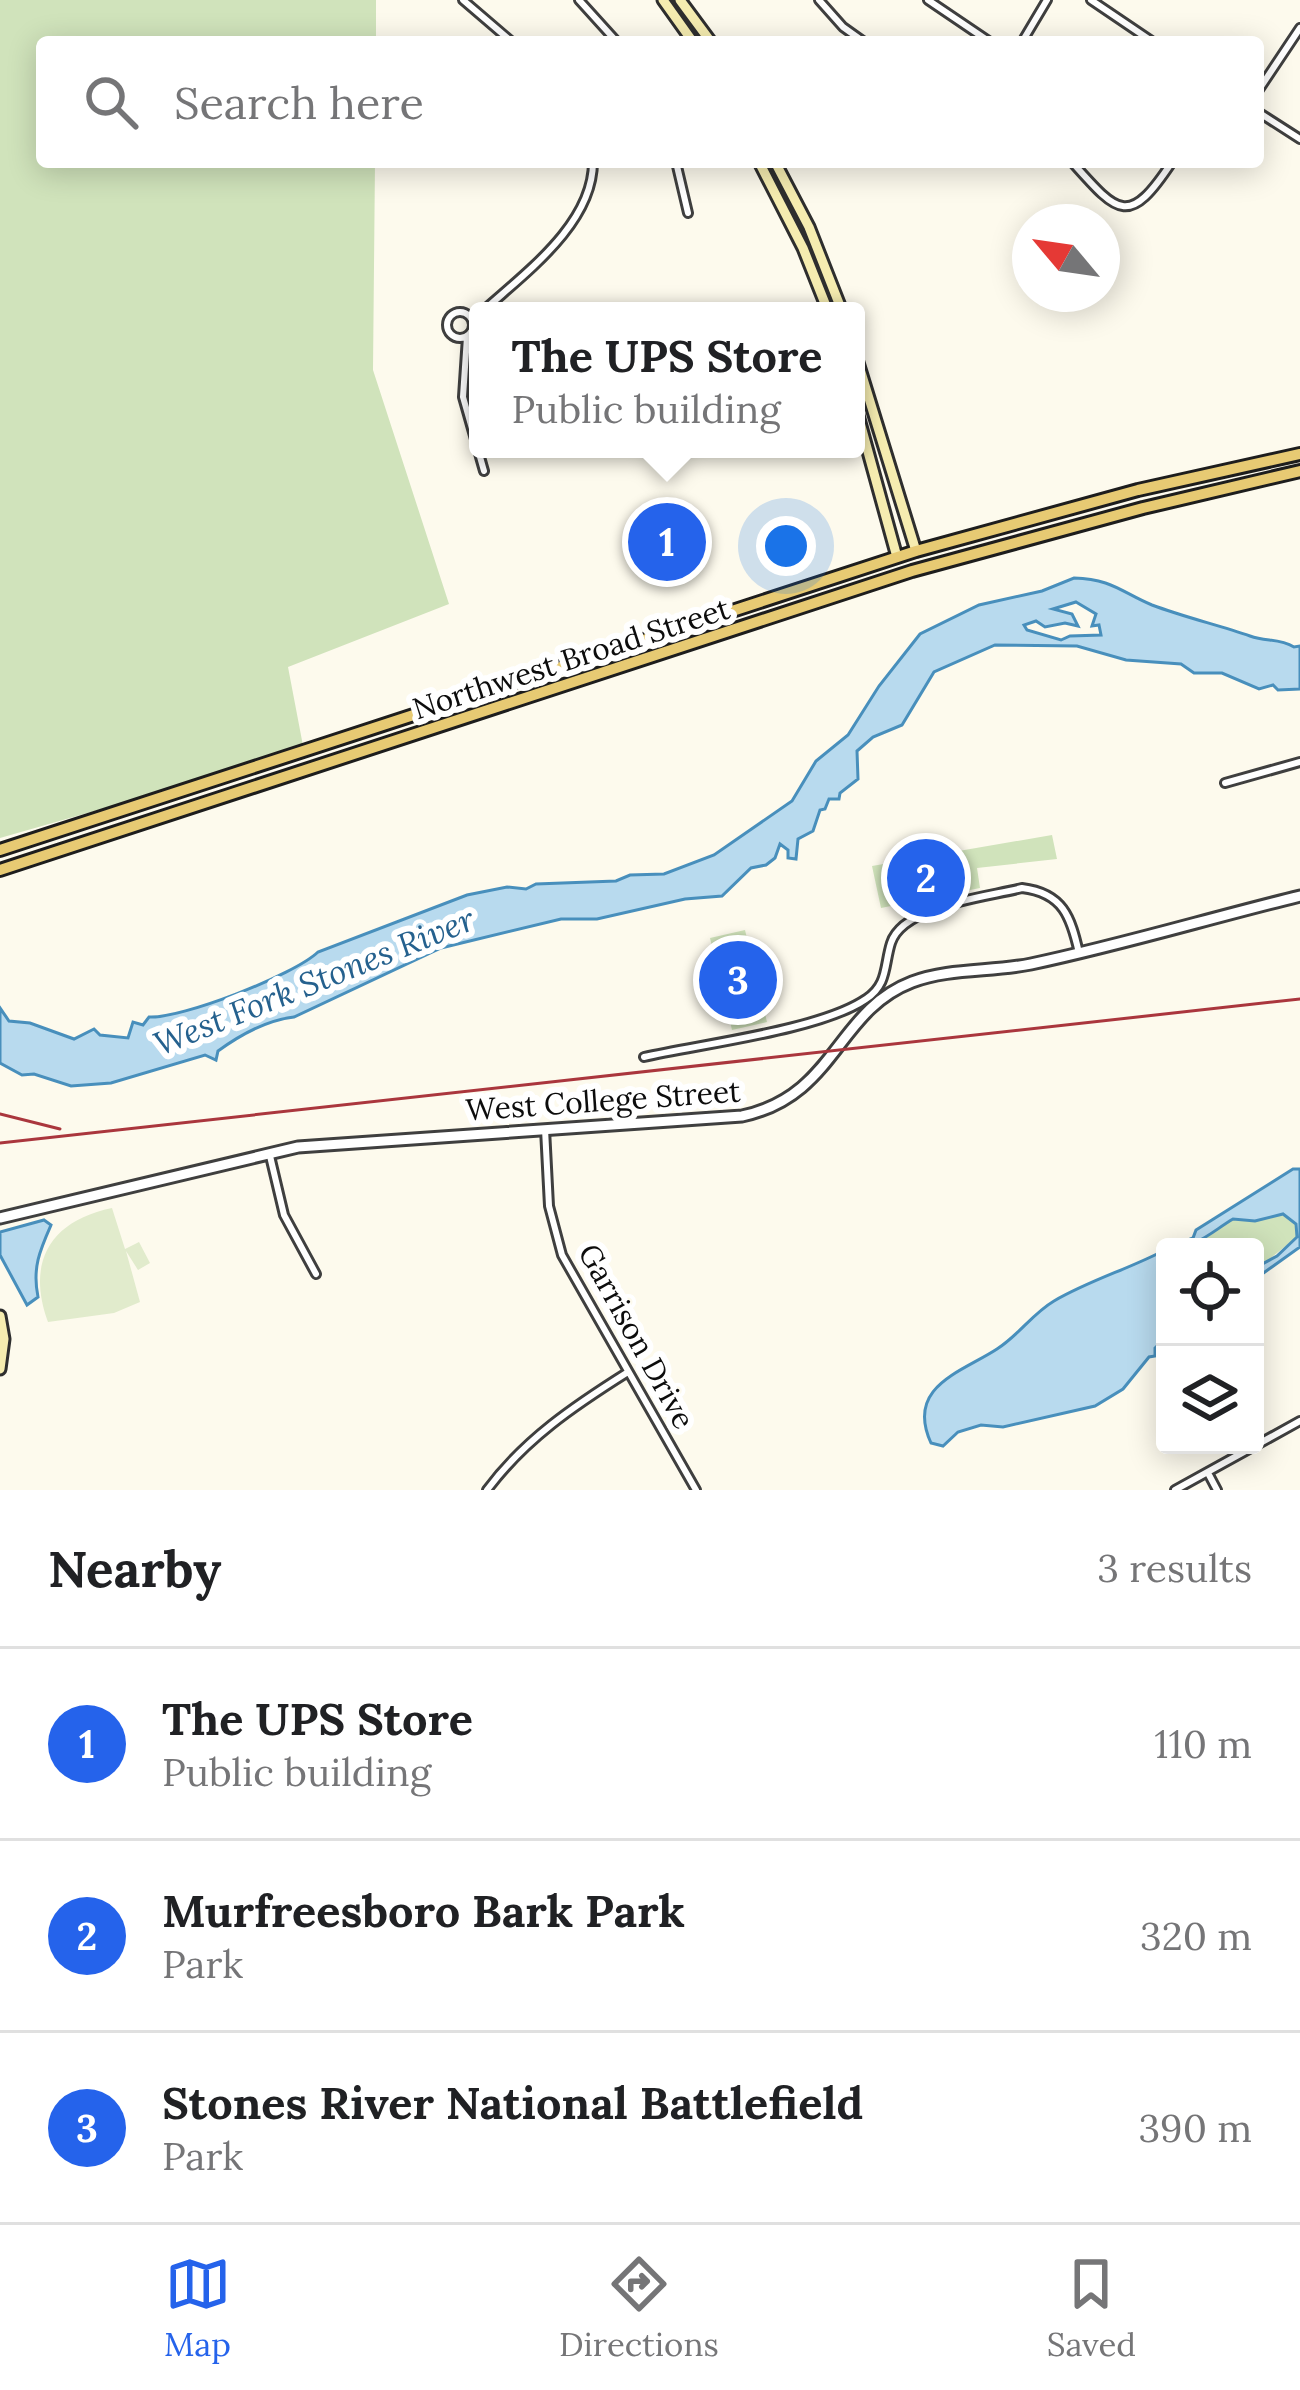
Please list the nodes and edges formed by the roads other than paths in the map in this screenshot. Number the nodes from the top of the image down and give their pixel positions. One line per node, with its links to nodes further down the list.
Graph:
1 (463, 0): 10 (street)
2 (579, 0): 11 (street)
3 (663, 0): 12 (main road)
4 (680, 0): 13 (main road)
5 (819, 0): 14 (street)
6 (928, 0): 15 (street)
7 (1047, 0): 16 (street)
8 (1091, 0): 17 (street)
9 (1300, 28): 18 (street)
10 (505, 36)
11 (612, 36)
12 (688, 36)
13 (706, 36)
14 (856, 36)
15 (981, 36)
16 (1026, 36)
17 (1145, 36)
18 (1264, 82)
19 (1264, 116): 20 (street)
20 (1300, 139)
21 (592, 168): 28 (street)
22 (677, 168): 27 (street)
23 (762, 168): 29 (main road)
24 (779, 168): 30 (main road)
25 (1078, 168): 26 (street)
26 (1168, 168)
27 (688, 213)
28 (492, 302)
29 (824, 302)
30 (839, 302)
31 (469, 314): 33 (street)
32 (469, 332): 33 (street)
33 (466, 337): 35 (street)
34 (865, 385): 45 (main road)
35 (469, 418)
36 (865, 441): 46 (main road)
37 (1300, 454): 39 (main road, Northwest Broad Street)
38 (480, 458): 40 (street)
39 (1278, 458): 42 (main road); 43 (main road, Northwest Broad Street)
40 (484, 471)
41 (1300, 471): 42 (main road, Northwest Broad Street)
42 (1282, 475): 44 (main road, Northwest Broad Street)
43 (1138, 490): 44 (main road); 45 (main road, Northwest Broad Street)
44 (1143, 508): 47 (main road, Northwest Broad Street)
45 (916, 550): 46 (main road, Northwest Broad Street); 47 (main road)
46 (897, 557): 47 (main road); 48 (main road, Northwest Broad Street)
47 (912, 572): 49 (main road, Northwest Broad Street)
48 (710, 618): 49 (main road); 50 (main road, Northwest Broad Street)
49 (715, 636): 51 (main road, Northwest Broad Street)
50 (641, 640): 51 (main road); 52 (main road, Northwest Broad Street)
51 (646, 658): 53 (main road, Northwest Broad Street)
52 (549, 670): 53 (main road); 54 (main road, Northwest Broad Street)
53 (555, 688): 56 (main road, Northwest Broad Street)
54 (304, 751): 56 (main road); 57 (main road, Northwest Broad Street)
55 (1300, 762): 58 (street)
56 (310, 768): 59 (main road, Northwest Broad Street)
57 (206, 782): 59 (main road); 60 (main road, Northwest Broad Street)
58 (1225, 783)
59 (211, 801): 61 (main road, Northwest Broad Street)
60 (0, 850)
61 (0, 870)
62 (1300, 896): 63 (street, West College Street)
63 (1079, 953): 64 (street); 65 (street, West College Street)
64 (644, 1057)
65 (545, 1129): 66 (street, West College Street); 71 (street, Garrison Drive)
66 (269, 1152): 67 (street, West College Street); 68 (street)
67 (0, 1218)
68 (316, 1274)
69 (0, 1316): 70 (main road)
70 (0, 1369)
71 (628, 1372): 74 (street); 75 (street, Garrison Drive)
72 (1300, 1420): 73 (street)
73 (1208, 1473): 76 (street); 77 (street)
74 (487, 1490)
75 (696, 1490)
76 (1175, 1490)
77 (1217, 1490)

